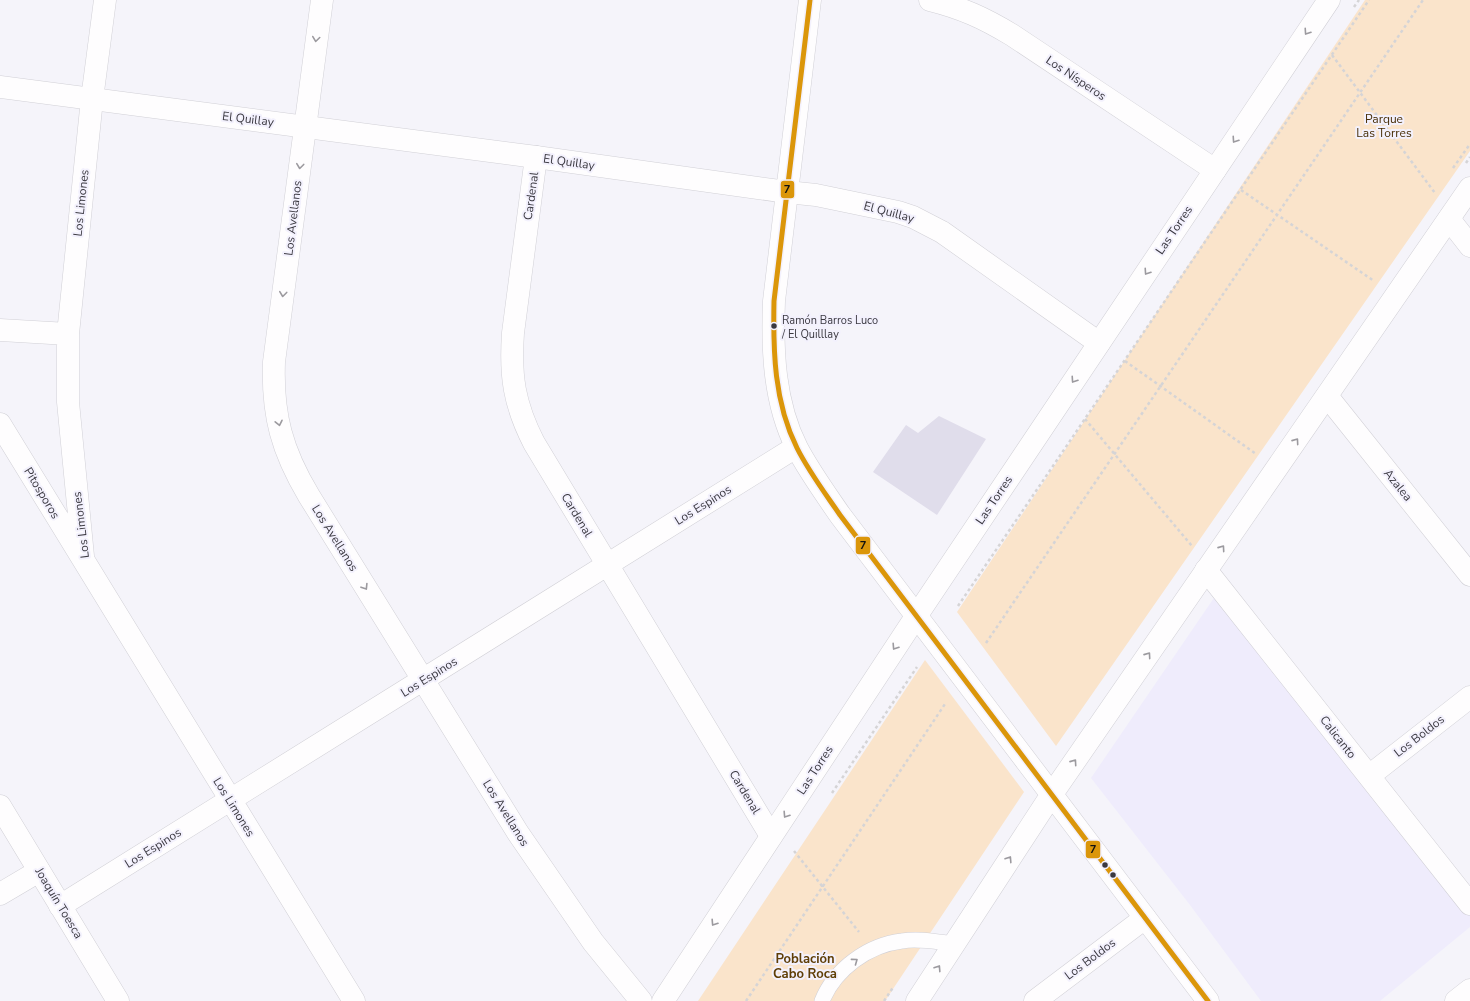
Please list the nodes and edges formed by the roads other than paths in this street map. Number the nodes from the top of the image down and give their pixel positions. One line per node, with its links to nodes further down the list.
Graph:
1 (105, 0): 7 (street, Los Limones)
2 (322, 0): 8 (street, Los Avellanos, one-way to 8)
3 (810, 0): 12 (street)
4 (930, 0): 10 (street, Los Nísperos)
5 (1329, 0): 10 (street, Las Torres, one-way to 10)
6 (0, 87): 7 (street, El Quillay)
7 (92, 99): 8 (street, El Quillay); 16 (street, Los Limones)
8 (305, 127): 9 (street, El Quillay); 26 (street, Los Avellanos, one-way to 26)
9 (536, 157): 12 (street, El Quillay); 22 (street, Cardenal)
10 (1214, 170): 17 (street, Las Torres, one-way to 17)
11 (1470, 188): 13 (street)
12 (787, 192): 17 (street, El Quillay); 20 (street)
13 (1449, 219): 14 (street); 18 (street)
14 (1470, 246)
15 (0, 330): 16 (street)
16 (68, 334): 21 (street, Los Limones)
17 (1099, 343): 25 (street, Las Torres, one-way to 25)
18 (1327, 396): 23 (street, one-way to 18); 24 (street, Azalea)
19 (0, 424): 21 (street, Pitosporos)
20 (796, 447): 22 (street, Los Espinos); 25 (street)
21 (84, 561): 30 (street, Los Limones)
22 (608, 565): 26 (street, Los Espinos); 32 (street, Cardenal)
23 (1206, 570): 28 (street, Calicanto); 29 (street, one-way to 23)
24 (1470, 575)
25 (917, 615): 29 (street); 32 (street, Las Torres, one-way to 32)
26 (423, 680): 30 (street, Los Espinos); 42 (street, Los Avellanos)
27 (1470, 696): 28 (street, Los Boldos)
28 (1369, 776): 35 (street, Calicanto)
29 (1052, 794): 37 (street); 38 (street, one-way to 29)
30 (230, 800): 36 (street, Los Espinos); 41 (street, Los Limones)
31 (0, 806): 33 (street, Joaquín Toesca)
32 (771, 836): 43 (street, Las Torres, one-way to 43)
33 (39, 871): 34 (street); 36 (street, Joaquín Toesca)
34 (0, 894)
35 (1470, 904)
36 (60, 906): 40 (street, Joaquín Toesca)
37 (1145, 918): 46 (street, Los Boldos); 47 (street)
38 (954, 944): 44 (lane, one-way to 38); 45 (street, one-way to 38)
39 (1470, 990): 48 (street)
40 (118, 1001)
41 (354, 1001)
42 (641, 1001)
43 (663, 1001)
44 (822, 1001)
45 (917, 1001)
46 (1035, 1001)
47 (1208, 1001)
48 (1456, 1001)

